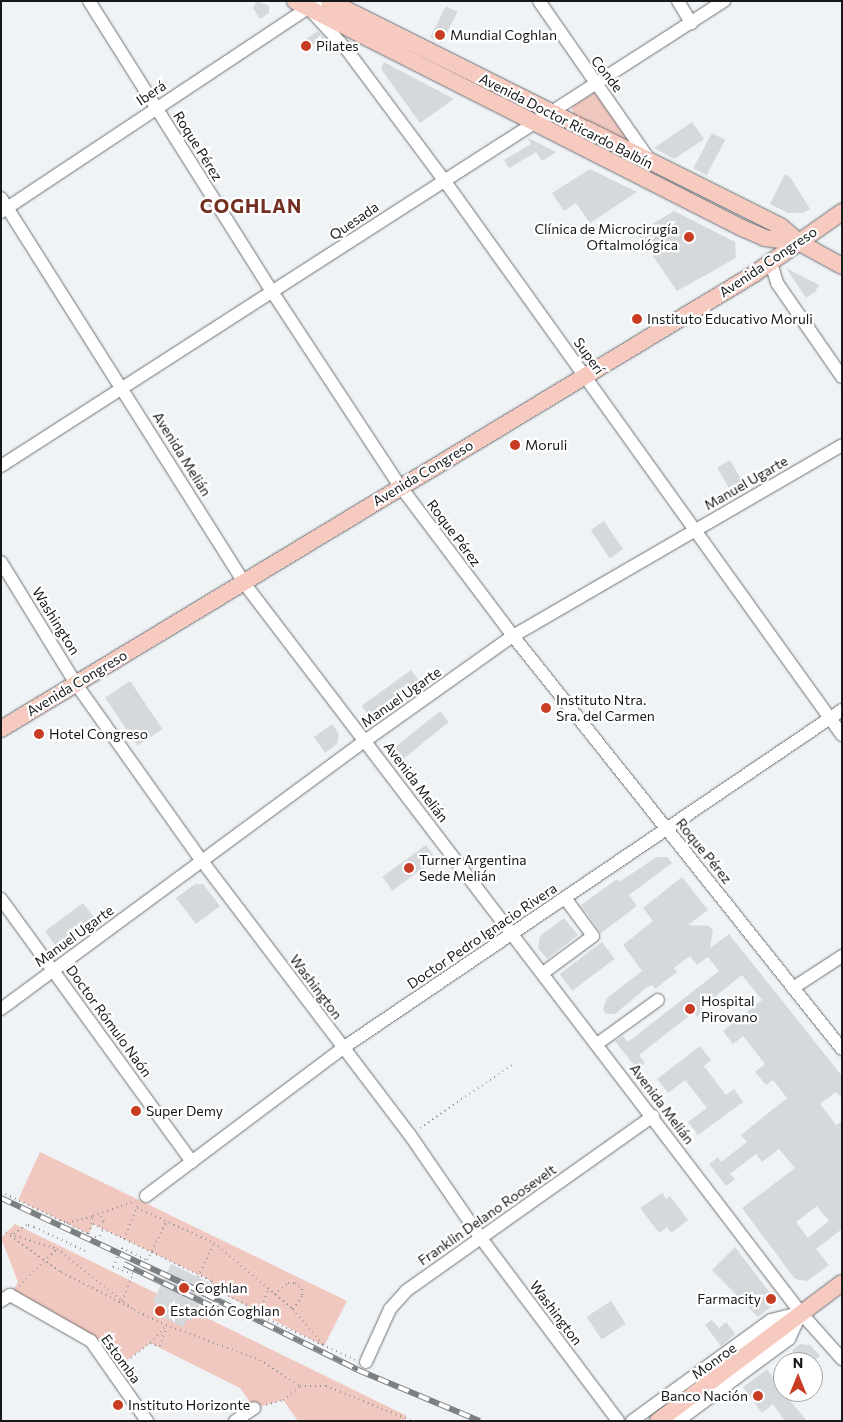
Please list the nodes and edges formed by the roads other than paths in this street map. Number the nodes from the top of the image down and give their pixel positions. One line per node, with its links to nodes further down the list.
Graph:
1 (89, 1): 9 (street, Roque Pérez)
2 (330, 1): 10 (main road, Avenida Doctor Ricardo Balbín)
3 (538, 1): 8 (street, Conde)
4 (678, 1): 7 (street)
5 (724, 1): 7 (street, Quesada)
6 (307, 3): 9 (street, Iberá); 11 (main road, Avenida Doctor Ricardo Balbín); 13 (street, Superí)
7 (691, 23): 8 (street, Quesada)
8 (598, 83): 10 (street, Quesada); 12 (street, Conde)
9 (156, 108): 14 (street, Iberá); 20 (street, Roque Pérez)
10 (550, 112): 11 (street, Quesada); 12 (main road, Avenida Doctor Ricardo Balbín)
11 (533, 123): 13 (street, Quesada); 16 (main road, Avenida Doctor Ricardo Balbín)
12 (652, 165): 17 (main road, Avenida Doctor Ricardo Balbín)
13 (444, 180): 20 (street, Quesada); 21 (street, Superí)
14 (3, 206): 23 (street, Avenida Melián)
15 (842, 212): 17 (main road, Avenida Congreso)
16 (765, 238): 17 (main road, Avenida Doctor Ricardo Balbín); 18 (main road)
17 (800, 243): 18 (main road, Avenida Congreso); 19 (main road, Avenida Doctor Ricardo Balbín)
18 (771, 263): 21 (main road, Avenida Congreso); 22 (street)
19 (842, 266)
20 (273, 293): 23 (street, Quesada); 26 (street, Roque Pérez)
21 (584, 376): 26 (main road, Avenida Congreso); 27 (street, Superí)
22 (842, 377)
23 (123, 387): 25 (street, Quesada); 29 (street, Avenida Melián)
24 (842, 445): 27 (street, Manuel Ugarte)
25 (1, 466)
26 (400, 486): 29 (main road, Avenida Congreso); 30 (street, Roque Pérez)
27 (694, 530): 30 (street, Manuel Ugarte); 33 (street, Superí)
28 (1, 562): 31 (street, Washington)
29 (244, 582): 31 (main road, Avenida Congreso); 36 (street, Avenida Melián)
30 (513, 636): 36 (street, Manuel Ugarte); 37 (street, Roque Pérez)
31 (76, 684): 34 (main road, Avenida Congreso); 38 (street, Washington)
32 (842, 710): 33 (street, Doctor Pedro Ignacio Rivera)
33 (830, 718): 35 (street, Superí); 37 (street, Doctor Pedro Ignacio Rivera)
34 (1, 729)
35 (842, 735)
36 (365, 741): 38 (street, Manuel Ugarte); 41 (street, Avenida Melián)
37 (666, 828): 39 (street, Doctor Pedro Ignacio Rivera); 45 (street, Roque Pérez)
38 (202, 861): 43 (street, Manuel Ugarte); 49 (street, Washington)
39 (565, 898): 41 (street, Doctor Pedro Ignacio Rivera); 44 (street)
40 (1, 899): 43 (street, Doctor Rómulo Naón)
41 (513, 934): 44 (street, Avenida Melián); 49 (street, Doctor Pedro Ignacio Rivera)
42 (842, 956): 45 (street)
43 (54, 970): 47 (street, Manuel Ugarte); 52 (street, Doctor Rómulo Naón)
44 (543, 973): 48 (street, Avenida Melián)
45 (793, 988): 50 (street, Roque Pérez)
46 (658, 1000): 48 (street)
47 (1, 1009)
48 (598, 1044): 51 (street, Avenida Melián)
49 (343, 1048): 52 (street, Doctor Pedro Ignacio Rivera); 54 (street, Washington)
50 (842, 1049)
51 (653, 1116): 54 (street, Franklin Delano Roosevelt); 57 (street, Avenida Melián)
52 (192, 1162): 53 (street, Doctor Pedro Ignacio Rivera)
53 (146, 1196)
54 (480, 1237): 59 (street, Franklin Delano Roosevelt); 63 (street, Washington)
55 (842, 1283): 57 (main road)
56 (6, 1298): 61 (street, Estomba)
57 (801, 1313): 58 (street, Avenida Melián); 64 (street, Monroe); 65 (main road, Monroe); 66 (street, Monroe)
58 (842, 1359)
59 (360, 1361)
60 (257, 1408): 62 (street)
61 (147, 1421)
62 (235, 1421)
63 (618, 1421)
64 (632, 1421)
65 (658, 1421)
66 (678, 1421)

